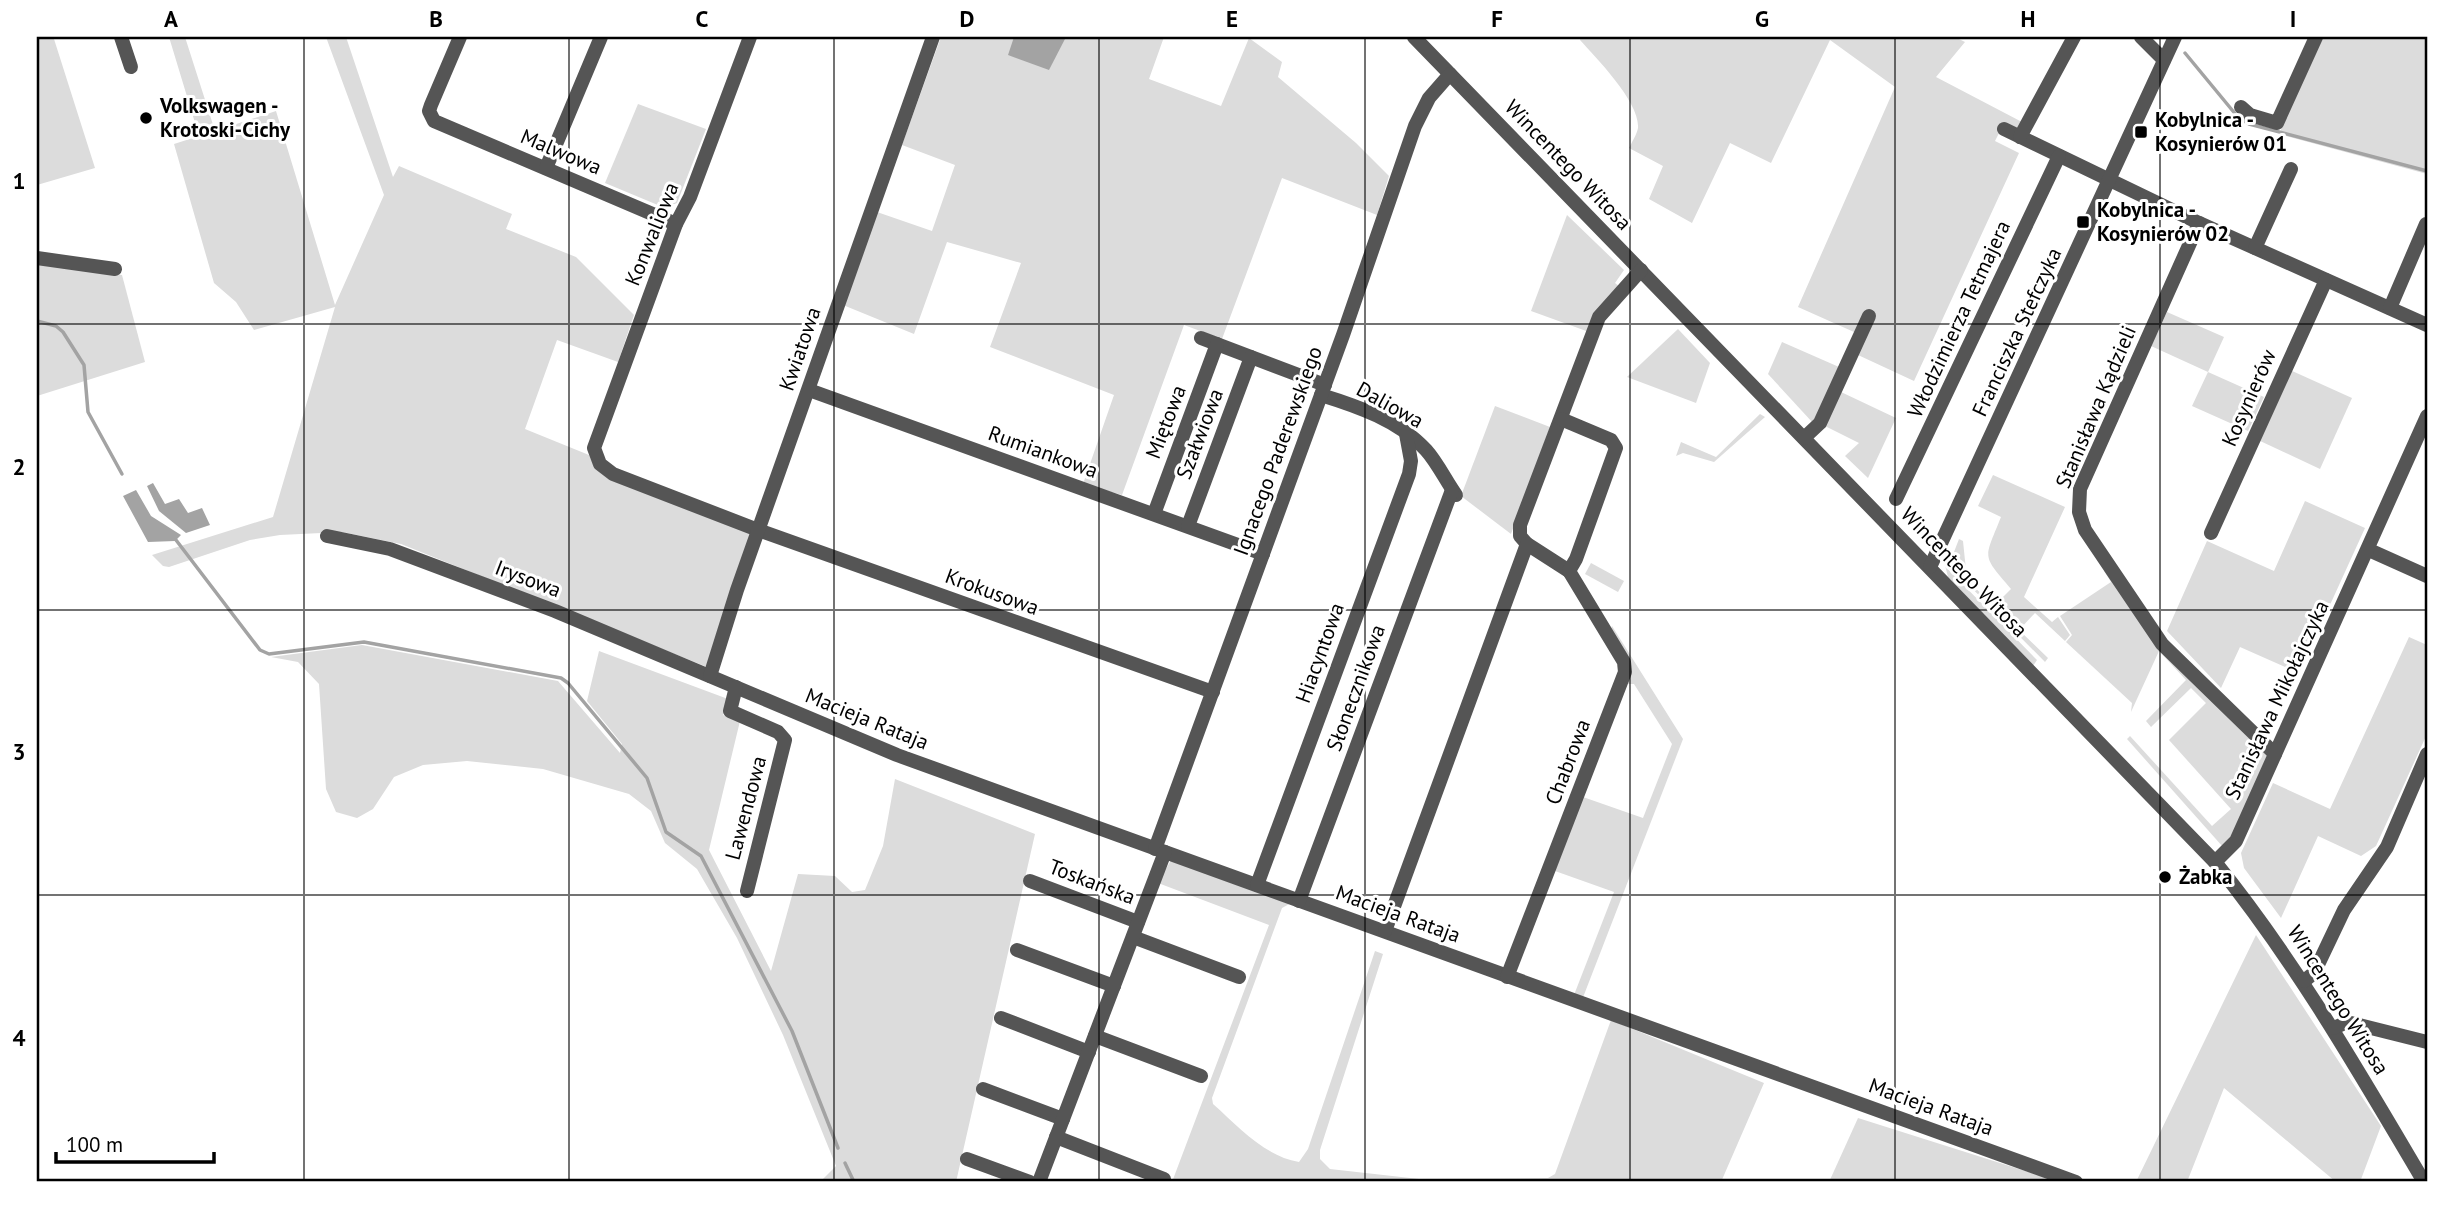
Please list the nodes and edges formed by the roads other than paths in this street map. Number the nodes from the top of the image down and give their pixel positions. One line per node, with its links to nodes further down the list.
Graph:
1 (121, 37): 12 (street)
2 (460, 37): 18 (street, Malwowa)
3 (601, 37): 18 (street)
4 (750, 37): 22 (street, Konwaliowa)
5 (933, 37): 35 (street, Kwiatowa)
6 (1414, 37): 13 (street, Wincentego Witosa)
7 (2141, 37): 11 (street)
8 (2175, 37): 11 (street, Franciszka Stefczyka)
9 (2316, 37): 14 (street)
10 (2070, 39): 16 (street)
11 (2164, 60): 20 (street, Franciszka Stefczyka)
12 (131, 67)
13 (1450, 74): 27 (street, Wincentego Witosa); 36 (street, Ignacego Paderewskiego)
14 (2241, 107)
15 (2004, 129): 16 (street)
16 (2020, 137): 17 (street)
17 (2059, 156): 20 (street); 43 (street, Włodzimierza Tetmajera)
18 (546, 168): 22 (street, Malwowa)
19 (2291, 169): 24 (street)
20 (2110, 180): 21 (street); 52 (street, Franciszka Stefczyka)
21 (2199, 223): 24 (street); 58 (street, Stanisława Kądzieli)
22 (676, 224): 41 (street, Konwaliowa)
23 (2426, 224): 29 (street)
24 (2255, 248): 28 (street)
25 (37, 258): 26 (street)
26 (115, 269)
27 (1641, 270): 38 (street); 40 (street, Wincentego Witosa)
28 (2326, 280): 29 (street); 47 (street, Kosynierów)
29 (2390, 308): 31 (street)
30 (1870, 316): 40 (street)
31 (2427, 325)
32 (1201, 338): 33 (street, Daliowa)
33 (1217, 344): 34 (street, Daliowa); 44 (street, Miętowa)
34 (1251, 357): 36 (street, Daliowa); 45 (street, Szałwiowa)
35 (808, 390): 44 (street, Rumiankowa); 46 (street, Kwiatowa)
36 (1323, 390): 39 (street, Daliowa); 51 (street, Ignacego Paderewskiego)
37 (2427, 416): 50 (street, Stanisława Mikołajczyka)
38 (1561, 419): 49 (street); 53 (street)
39 (1406, 434): 42 (street, Daliowa); 63 (street, Hiacyntowa)
40 (1804, 438): 52 (street, Wincentego Witosa)
41 (594, 448): 46 (street, Krokusowa)
42 (1454, 492): 65 (street, Słonecznikowa)
43 (1896, 499)
44 (1154, 514): 45 (street, Rumiankowa)
45 (1188, 526): 51 (street, Rumiankowa)
46 (758, 530): 55 (street, Kwiatowa); 57 (street, Krokusowa)
47 (2211, 533)
48 (327, 536): 55 (street, Irysowa)
49 (1527, 544): 53 (street, Chabrowa); 67 (street)
50 (2369, 550): 54 (street); 58 (street, Stanisława Mikołajczyka)
51 (1263, 554): 57 (street, Ignacego Paderewskiego)
52 (1930, 567): 61 (street, Wincentego Witosa)
53 (1569, 571): 71 (street, Chabrowa)
54 (2427, 576)
55 (710, 676): 56 (street, Macieja Rataja)
56 (736, 687): 60 (street, Macieja Rataja); 64 (street, Lawendowa)
57 (1213, 692): 60 (street, Ignacego Paderewskiego)
58 (2275, 754): 61 (street, Stanisława Mikołajczyka)
59 (2427, 754): 72 (street)
60 (1160, 850): 63 (street, Macieja Rataja); 66 (street, Toskańska)
61 (2215, 862): 72 (street, Wincentego Witosa)
62 (1030, 881): 66 (street, Toskańska)
63 (1257, 885): 65 (street, Macieja Rataja)
64 (747, 891)
65 (1300, 901): 67 (street, Macieja Rataja)
66 (1138, 922): 68 (street, Toskańska)
67 (1385, 932): 71 (street, Macieja Rataja)
68 (1133, 937): 70 (street, Toskańska); 73 (street, Toskańska)
69 (1017, 950): 73 (street)
70 (1239, 977)
71 (1507, 977): 87 (street, Macieja Rataja)
72 (2304, 981): 75 (street, Wincentego Witosa)
73 (1114, 986): 76 (street, Toskańska)
74 (1001, 1018): 78 (street)
75 (2334, 1028): 77 (street); 88 (street, Wincentego Witosa)
76 (1095, 1036): 78 (street, Toskańska); 79 (street)
77 (2427, 1042)
78 (1089, 1052): 81 (street, Toskańska)
79 (1201, 1076)
80 (983, 1089): 81 (street)
81 (1063, 1119): 82 (street, Toskańska)
82 (1056, 1137): 84 (street); 86 (street, Toskańska)
83 (967, 1159): 85 (street)
84 (1164, 1179)
85 (1030, 1182)
86 (1039, 1182)
87 (2076, 1182)
88 (2424, 1182)

